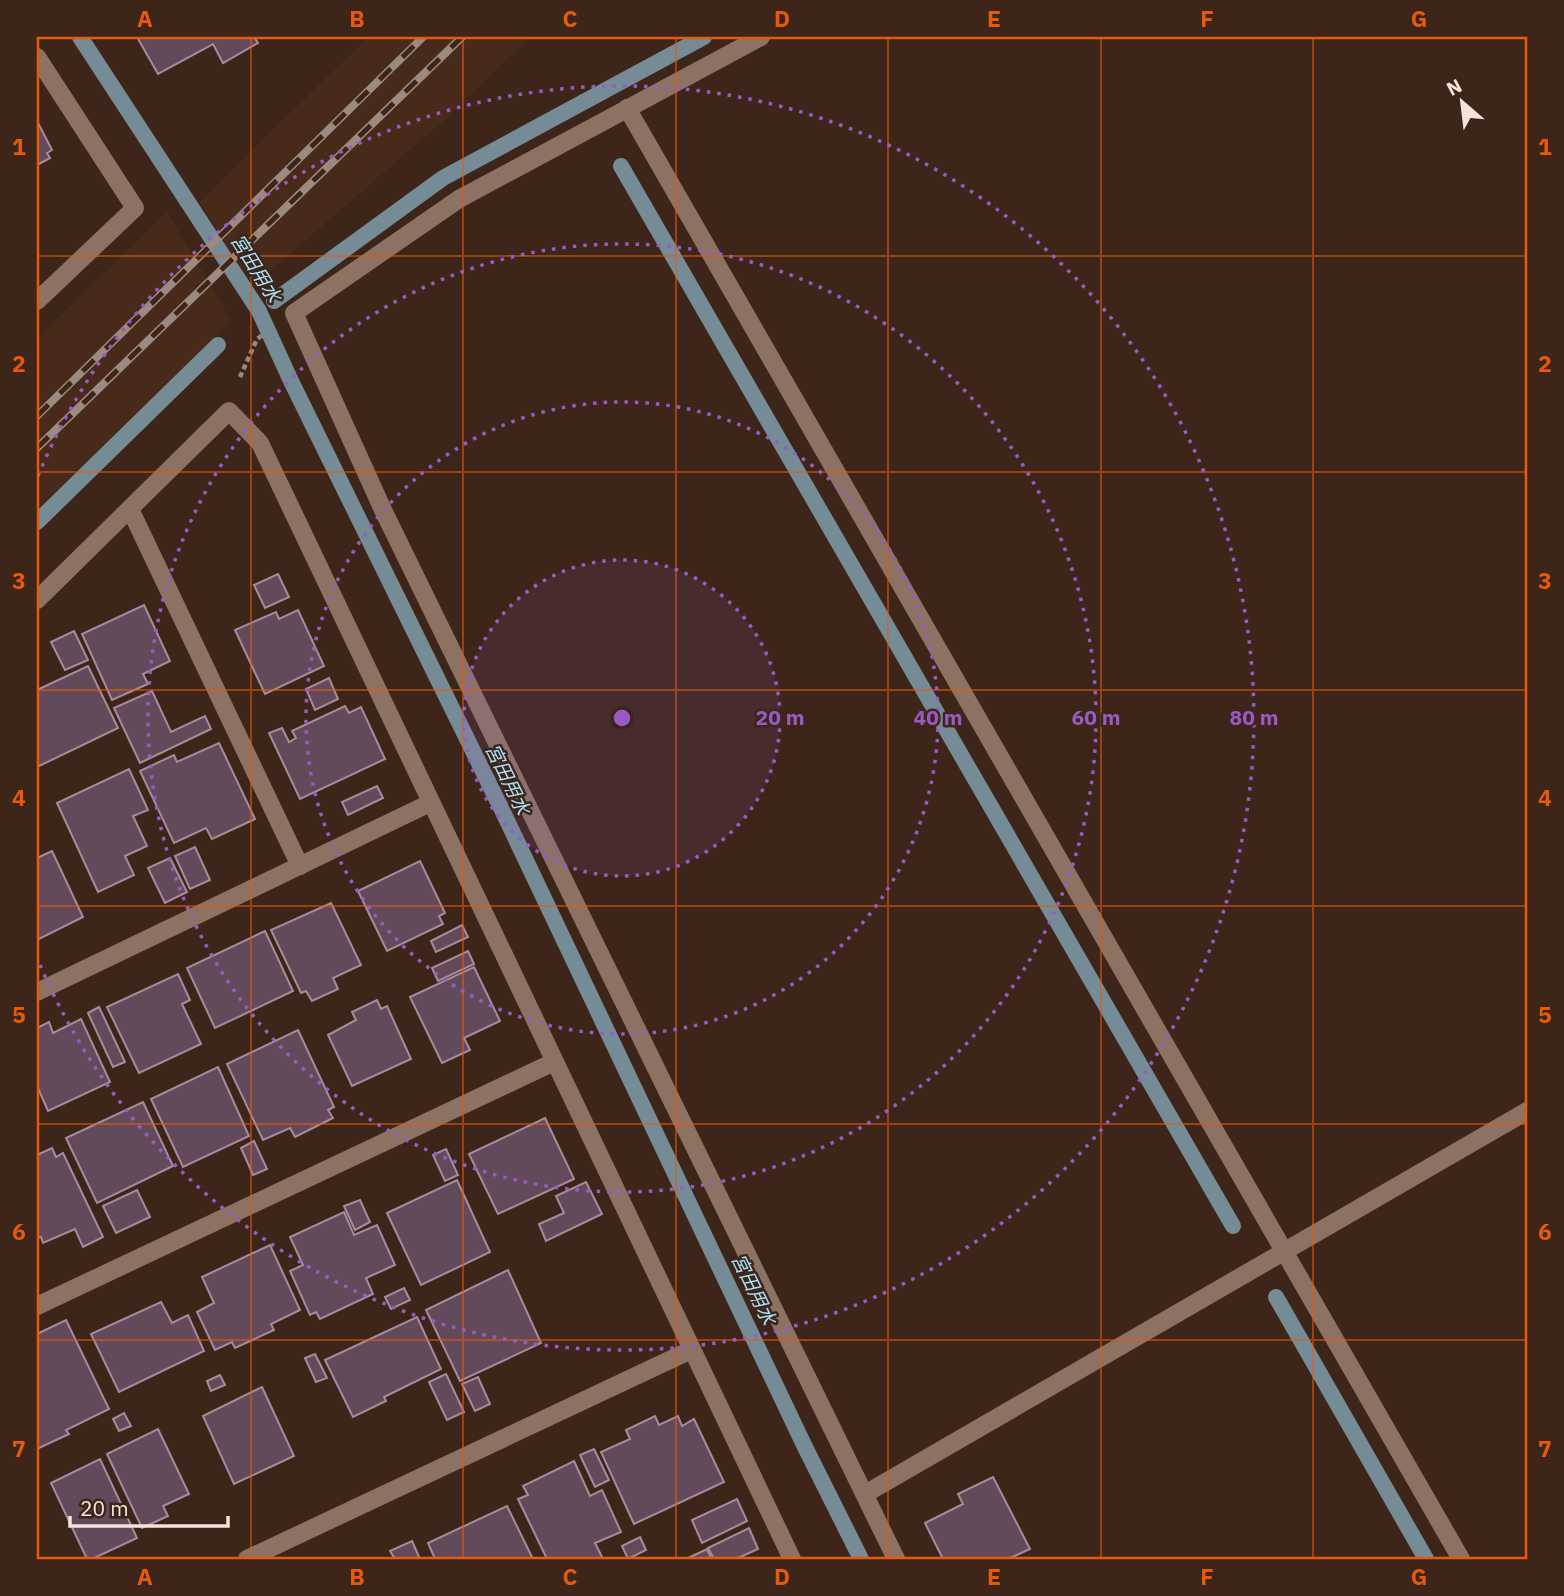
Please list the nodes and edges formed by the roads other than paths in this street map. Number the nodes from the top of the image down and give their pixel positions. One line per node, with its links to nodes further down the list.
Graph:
1 (761, 37): 3 (street)
2 (37, 57): 4 (street)
3 (627, 108): 12 (street); 15 (street)
4 (37, 301)
5 (130, 509): 6 (street); 7 (street); 8 (street)
6 (37, 600)
7 (430, 803): 8 (street); 10 (street)
8 (300, 866): 9 (street)
9 (37, 992)
10 (554, 1062): 13 (street); 14 (street)
11 (1527, 1111): 12 (street)
12 (1284, 1251): 15 (street); 19 (street)
13 (37, 1306)
14 (691, 1350): 16 (street); 17 (street)
15 (865, 1494): 18 (street)
16 (247, 1559)
17 (792, 1559)
18 (896, 1559)
19 (1461, 1559)

